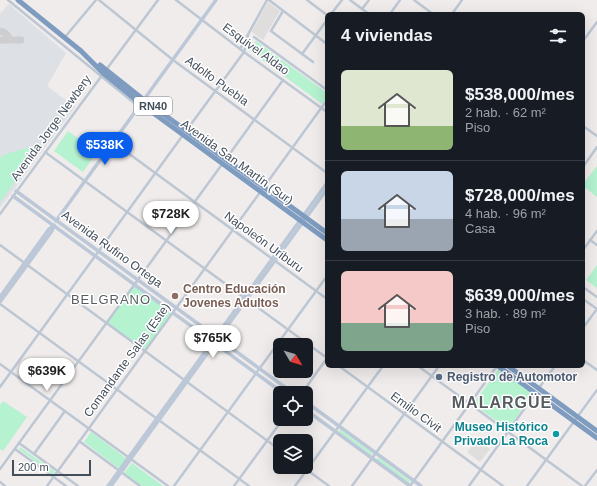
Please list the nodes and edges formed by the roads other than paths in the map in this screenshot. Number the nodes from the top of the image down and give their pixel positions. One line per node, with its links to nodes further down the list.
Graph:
1 (8, 0): 39 (street)
2 (18, 0): 31 (highway, Avenida San Martín (Sur) / RN40)
3 (96, 0): 31 (street)
4 (99, 0): 27 (street, Adolfo Puebla)
5 (158, 0): 27 (street, Avenida Jorge Newbery)
6 (176, 0): 24 (street, Esquivel Aldao)
7 (216, 0): 24 (main road)
8 (268, 0): 17 (street); 28 (street)
9 (307, 0): 23 (street)
10 (342, 0): 18 (street)
11 (350, 0): 16 (street)
12 (369, 0): 16 (street)
13 (400, 0): 20 (street)
14 (414, 0): 21 (street)
15 (462, 0): 22 (street)
16 (362, 9): 19 (street)
17 (283, 11): 30 (street); 36 (street)
18 (333, 12)
19 (366, 12)
20 (391, 12)
21 (430, 12)
22 (453, 12)
23 (325, 14)
24 (201, 20): 34 (street, Esquivel Aldao); 37 (main road)
25 (597, 22): 32 (street)
26 (325, 23): 30 (street)
27 (136, 30): 37 (street, Adolfo Puebla); 39 (street, Avenida Jorge Newbery)
28 (248, 35): 34 (street); 35 (street)
29 (254, 36): 41 (street)
30 (316, 36): 33 (street); 36 (street)
31 (65, 38): 39 (highway, Avenida San Martín (Sur) / RN40)
32 (585, 38)
33 (325, 43)
34 (240, 49): 35 (street, Esquivel Aldao)
35 (244, 52): 40 (street, Esquivel Aldao); 42 (street)
36 (302, 54): 38 (street)
37 (172, 60): 42 (street, Adolfo Puebla); 43 (main road)
38 (313, 62)
39 (103, 73): 43 (highway, Avenida San Martín (Sur) / RN40); 43 (street); 54 (street, Avenida Jorge Newbery)
40 (283, 80): 45 (street, Esquivel Aldao); 47 (street)
41 (325, 89)
42 (215, 91): 47 (street, Adolfo Puebla); 49 (street)
43 (141, 103): 49 (highway, Avenida San Martín (Sur) / RN40); 51 (main road)
44 (325, 103): 45 (street, Comandante Salas (Este))
45 (321, 108): 46 (street, Esquivel Aldao); 52 (street, Comandante Salas (Este))
46 (325, 111)
47 (254, 119): 52 (street, Adolfo Puebla); 55 (street)
48 (585, 127): 50 (street)
49 (185, 132): 55 (highway, Avenida San Martín (Sur) / RN40); 58 (street)
50 (597, 136)
51 (113, 142): 58 (street, Napoleón Uriburu); 59 (main road)
52 (292, 147): 57 (street, Adolfo Puebla); 61 (street, Comandante Salas (Este))
53 (597, 147): 56 (street)
54 (45, 152): 59 (street); 62 (street, Avenida Jorge Newbery)
55 (224, 161): 61 (highway, Avenida San Martín (Sur) / RN40); 65 (street)
56 (585, 164)
57 (325, 172)
58 (155, 173): 65 (street, Napoleón Uriburu); 66 (street)
59 (85, 181): 66 (street); 69 (main road)
60 (325, 186): 68 (main road)
61 (262, 189): 68 (highway, Avenida San Martín (Sur) / RN40); 70 (highway, Avenida San Martín (Sur) / RN40); 72 (street, Comandante Salas (Este))
62 (16, 191): 64 (street, Avenida Jorge Newbery); 69 (main road, Avenida Rufino Ortega)
63 (325, 192): 68 (main road)
64 (13, 196): 67 (street, Avenida Jorge Newbery); 71 (main road, Avenida Rufino Ortega)
65 (195, 202): 72 (street, Napoleón Uriburu); 76 (street)
66 (127, 212): 76 (street); 81 (street)
67 (0, 214)
68 (305, 217): 70 (main road); 74 (highway, Avenida San Martín (Sur) / RN40)
69 (56, 220): 71 (main road); 81 (main road, Avenida Rufino Ortega)
70 (301, 221): 75 (highway, Avenida San Martín (Sur) / RN40); 83 (main road)
71 (54, 225): 82 (main road, Avenida Rufino Ortega); 84 (main road)
72 (232, 230): 83 (street, Napoleón Uriburu); 85 (street, Comandante Salas (Este))
73 (597, 231): 77 (street)
74 (325, 232)
75 (325, 239)
76 (166, 240): 85 (street); 87 (street)
77 (590, 240): 79 (street); 80 (street)
78 (0, 245): 84 (street)
79 (597, 245)
80 (585, 247)
81 (99, 251): 82 (street); 87 (main road, Avenida Rufino Ortega)
82 (95, 256): 88 (main road, Avenida Rufino Ortega); 91 (street)
83 (273, 260): 90 (street, Napoleón Uriburu); 94 (main road)
84 (26, 264): 91 (street); 92 (main road); 97 (main road)
85 (205, 268): 94 (street); 98 (street, Comandante Salas (Este))
86 (325, 279): 90 (street)
87 (138, 280): 88 (street); 98 (main road, Avenida Rufino Ortega)
88 (134, 285): 100 (main road, Avenida Rufino Ortega); 101 (street)
89 (585, 288): 93 (street)
90 (316, 291): 95 (street, Napoleón Uriburu); 103 (street)
91 (67, 295): 101 (street); 104 (street)
92 (0, 297)
93 (597, 297)
94 (246, 298): 103 (street); 105 (main road)
95 (325, 298)
96 (585, 300): 99 (street)
97 (0, 303): 104 (street)
98 (176, 308): 100 (street, Comandante Salas (Este)); 105 (main road, Avenida Rufino Ortega)
99 (597, 309): 102 (street)
100 (172, 313): 106 (main road, Avenida Rufino Ortega); 107 (street, Comandante Salas (Este))
101 (106, 323): 107 (street); 111 (street)
102 (585, 325)
103 (288, 329): 108 (street); 113 (street)
104 (40, 333): 111 (street); 123 (street)
105 (217, 338): 106 (main road); 113 (main road, Avenida Rufino Ortega)
106 (213, 343): 124 (main road, Avenida Rufino Ortega); 126 (main road)
107 (144, 351): 126 (street); 132 (street, Comandante Salas (Este))
108 (325, 357)
109 (325, 361): 129 (street)
110 (585, 361): 122 (street)
111 (78, 362): 132 (street); 135 (street)
112 (0, 364): 123 (street)
113 (260, 368): 124 (street); 128 (main road, Avenida Rufino Ortega)
114 (341, 368): 131 (street, Emilio Civit)
115 (381, 368): 131 (street)
116 (421, 368): 125 (street)
117 (438, 368): 125 (street)
118 (497, 368): 136 (street)
119 (501, 368): 134 (highway)
120 (510, 368): 134 (highway)
121 (554, 368): 134 (street)
122 (597, 370)
123 (11, 372): 130 (street); 135 (street)
124 (256, 373): 127 (main road, Avenida Rufino Ortega); 139 (street)
125 (432, 376): 136 (street); 140 (street)
126 (186, 381): 139 (street); 143 (main road)
127 (274, 386)
128 (284, 386)
129 (307, 386)
130 (0, 387)
131 (367, 387): 140 (street, Emilio Civit); 145 (street)
132 (117, 389): 143 (street); 146 (street, Comandante Salas (Este))
133 (597, 390): 142 (street)
134 (537, 391): 142 (highway); 149 (street)
135 (50, 400): 138 (street); 154 (street)
136 (470, 404): 149 (street); 153 (street)
137 (313, 407): 145 (main road)
138 (65, 411): 146 (street); 159 (street)
139 (228, 412): 152 (street); 157 (street)
140 (404, 414): 153 (street, Emilio Civit); 158 (street)
141 (313, 415): 147 (main road)
142 (576, 419): 148 (highway); 150 (highway); 162 (street)
143 (158, 420): 157 (street); 160 (main road)
144 (278, 426): 152 (street)
145 (339, 426): 147 (street); 158 (main road)
146 (88, 428): 151 (street, Comandante Salas (Este)); 160 (street)
147 (335, 431): 161 (main road); 163 (street)
148 (597, 431)
149 (508, 432): 162 (street); 165 (street)
150 (597, 438)
151 (79, 441): 167 (street, Comandante Salas (Este)); 168 (street)
152 (267, 441): 155 (street); 172 (street)
153 (442, 442): 165 (street, Emilio Civit); 173 (street)
154 (19, 443): 156 (street); 159 (street)
155 (273, 445)
156 (15, 449): 164 (street); 171 (street)
157 (200, 450): 172 (street); 183 (street)
158 (376, 453): 161 (street); 173 (main road)
159 (34, 454): 167 (street)
160 (130, 458): 168 (main road); 182 (street)
161 (372, 458): 188 (street); 189 (main road)
162 (546, 460): 193 (street); 194 (street)
163 (313, 462)
164 (0, 469)
165 (480, 470): 191 (street); 192 (street, Emilio Civit)
166 (597, 470): 194 (street)
167 (57, 471): 171 (street, Comandante Salas (Este)); 178 (street)
168 (120, 471): 179 (main road); 180 (main road); 181 (street)
169 (304, 474): 186 (street)
170 (312, 474): 187 (street)
171 (53, 477): 176 (street, Comandante Salas (Este)); 177 (street)
172 (239, 479): 184 (street); 185 (street)
173 (414, 481): 189 (street); 190 (main road)
174 (0, 482): 175 (street)
175 (5, 486)
176 (47, 486)
177 (66, 486)
178 (78, 486)
179 (108, 486)
180 (112, 486)
181 (140, 486)
182 (168, 486)
183 (174, 486)
184 (234, 486)
185 (248, 486)
186 (295, 486)
187 (329, 486)
188 (352, 486)
189 (410, 486)
190 (421, 486)
191 (469, 486)
192 (503, 486)
193 (527, 486)
194 (584, 486)

